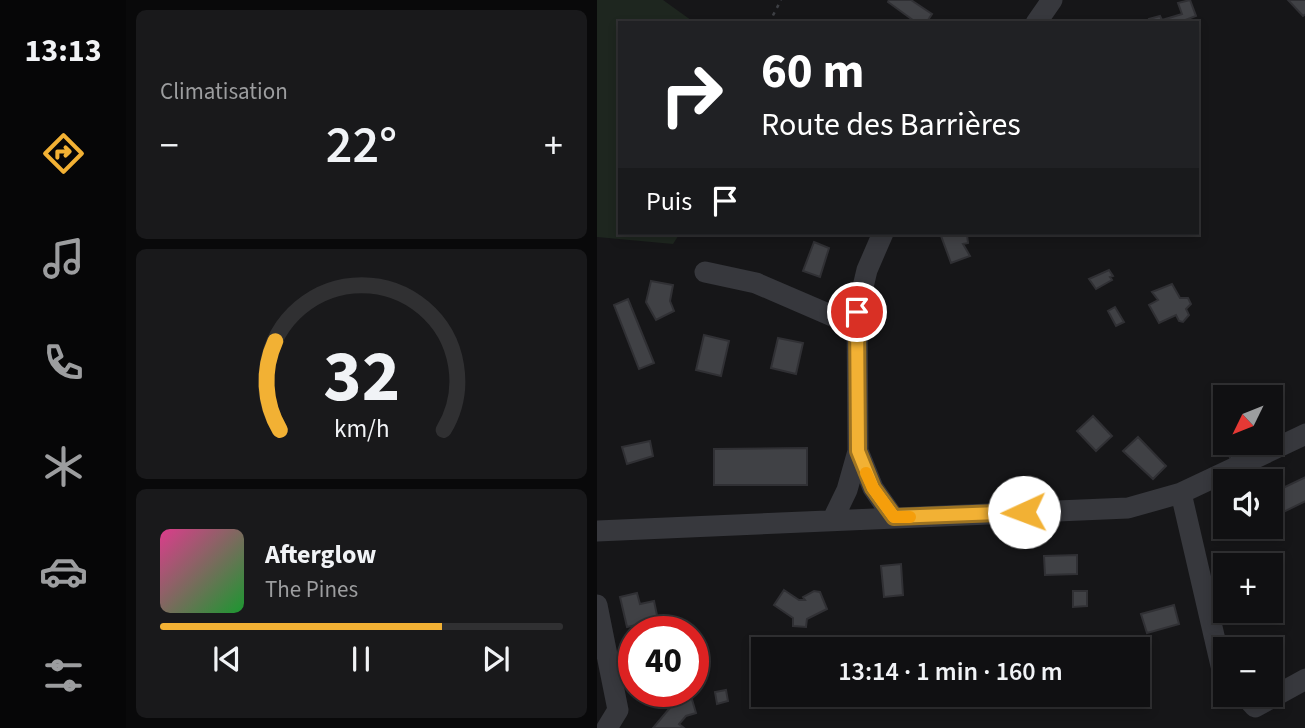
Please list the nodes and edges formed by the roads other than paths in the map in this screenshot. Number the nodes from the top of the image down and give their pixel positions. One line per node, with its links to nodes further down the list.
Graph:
1 (1052, 0): 2 (street)
2 (1037, 21)
3 (882, 235): 5 (street)
4 (705, 272): 5 (street)
5 (858, 327): 7 (street)
6 (1305, 433): 8 (street)
7 (858, 451): 9 (street); 10 (street)
8 (1180, 493): 9 (street); 13 (street)
9 (894, 517): 10 (street)
10 (833, 519): 11 (street)
11 (597, 531)
12 (597, 605): 16 (street)
13 (1214, 637)
14 (1305, 679): 15 (street)
15 (1283, 691)
16 (607, 728)

